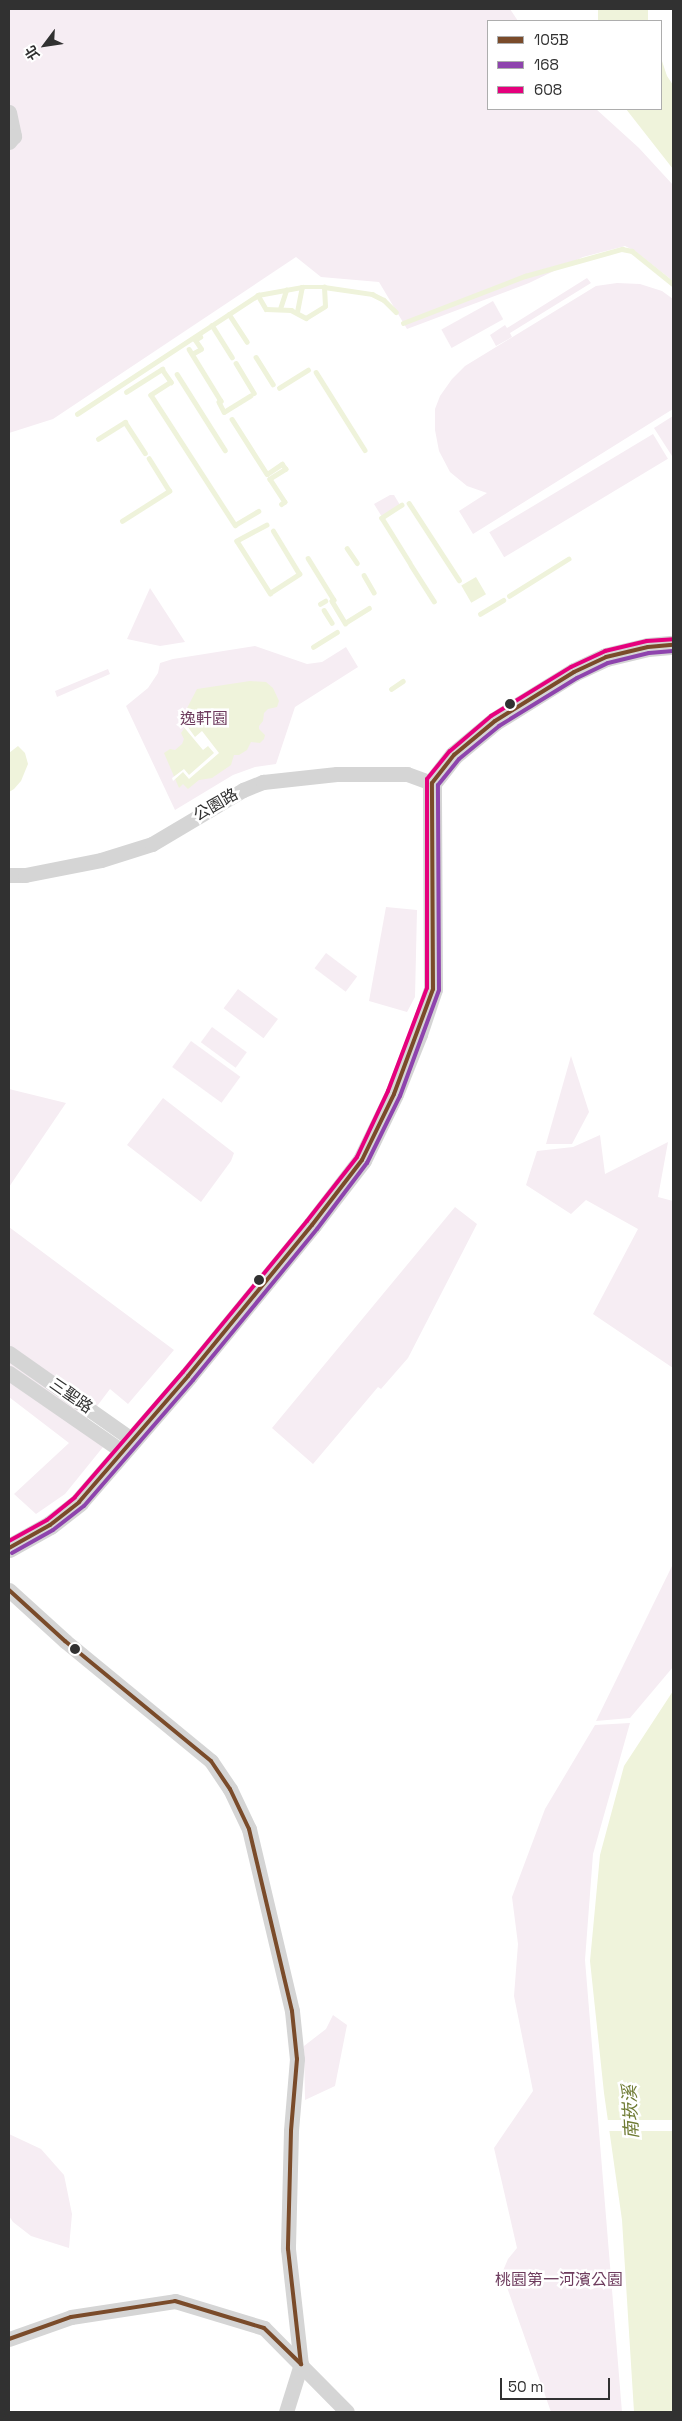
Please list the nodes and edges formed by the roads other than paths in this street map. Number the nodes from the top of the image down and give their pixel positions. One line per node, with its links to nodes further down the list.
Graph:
1 (9, 112): 2 (street)
2 (9, 142)
3 (673, 646): 4 (street)
4 (432, 783): 5 (street, 公園路); 8 (street)
5 (9, 875)
6 (9, 1353): 8 (street, 三聖路)
7 (9, 1373): 8 (street, 三聖路)
8 (128, 1446): 9 (street)
9 (9, 1548)
10 (9, 1590): 12 (street)
11 (9, 2339): 12 (street)
12 (301, 2364): 13 (street); 14 (street)
13 (286, 2412)
14 (347, 2412)

